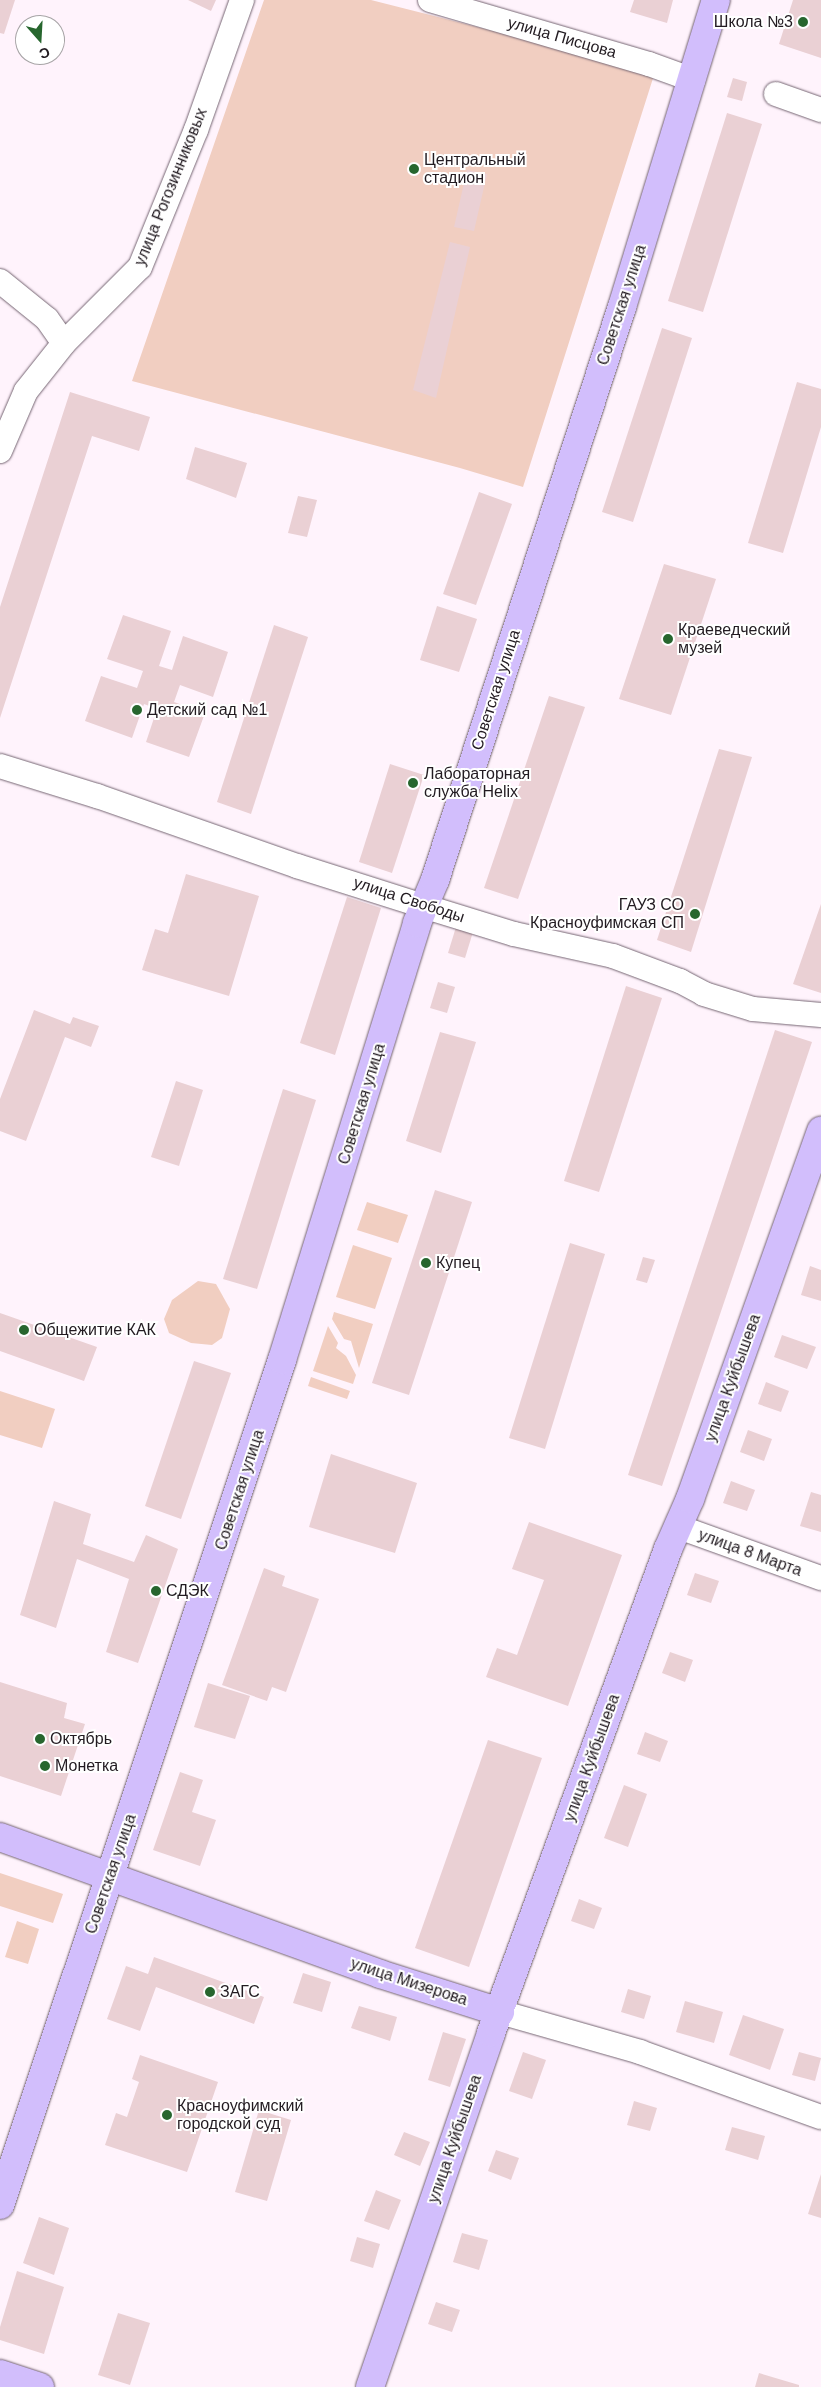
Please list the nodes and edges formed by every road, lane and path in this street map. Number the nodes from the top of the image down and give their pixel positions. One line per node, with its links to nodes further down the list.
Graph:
1 (242, 0): 8 (street, улица Рогозинниковых)
2 (430, 0): 4 (street, улица Писцова)
3 (716, 0): 4 (main road, Советская улица)
4 (693, 80): 11 (main road, Советская улица)
5 (776, 94): 6 (street)
6 (821, 110)
7 (0, 281): 8 (street)
8 (64, 343): 9 (street, улица Рогозинниковых)
9 (0, 451)
10 (0, 766): 11 (street, улица Свободы)
11 (423, 906): 12 (street, улица Свободы); 17 (main road, Советская улица)
12 (821, 1015)
13 (821, 1132): 14 (main road, улица Куйбышева)
14 (679, 1527): 15 (street, улица 8 Марта); 18 (main road, улица Куйбышева)
15 (821, 1578)
16 (0, 1837): 17 (main road, улица Мизерова)
17 (108, 1874): 18 (main road, улица Мизерова); 20 (main road, Советская улица)
18 (500, 2012): 19 (street, улица Мизерова); 23 (main road, улица Куйбышева)
19 (821, 2117)
20 (0, 2205)
21 (0, 2374): 22 (main road)
22 (40, 2387)
23 (370, 2387)

